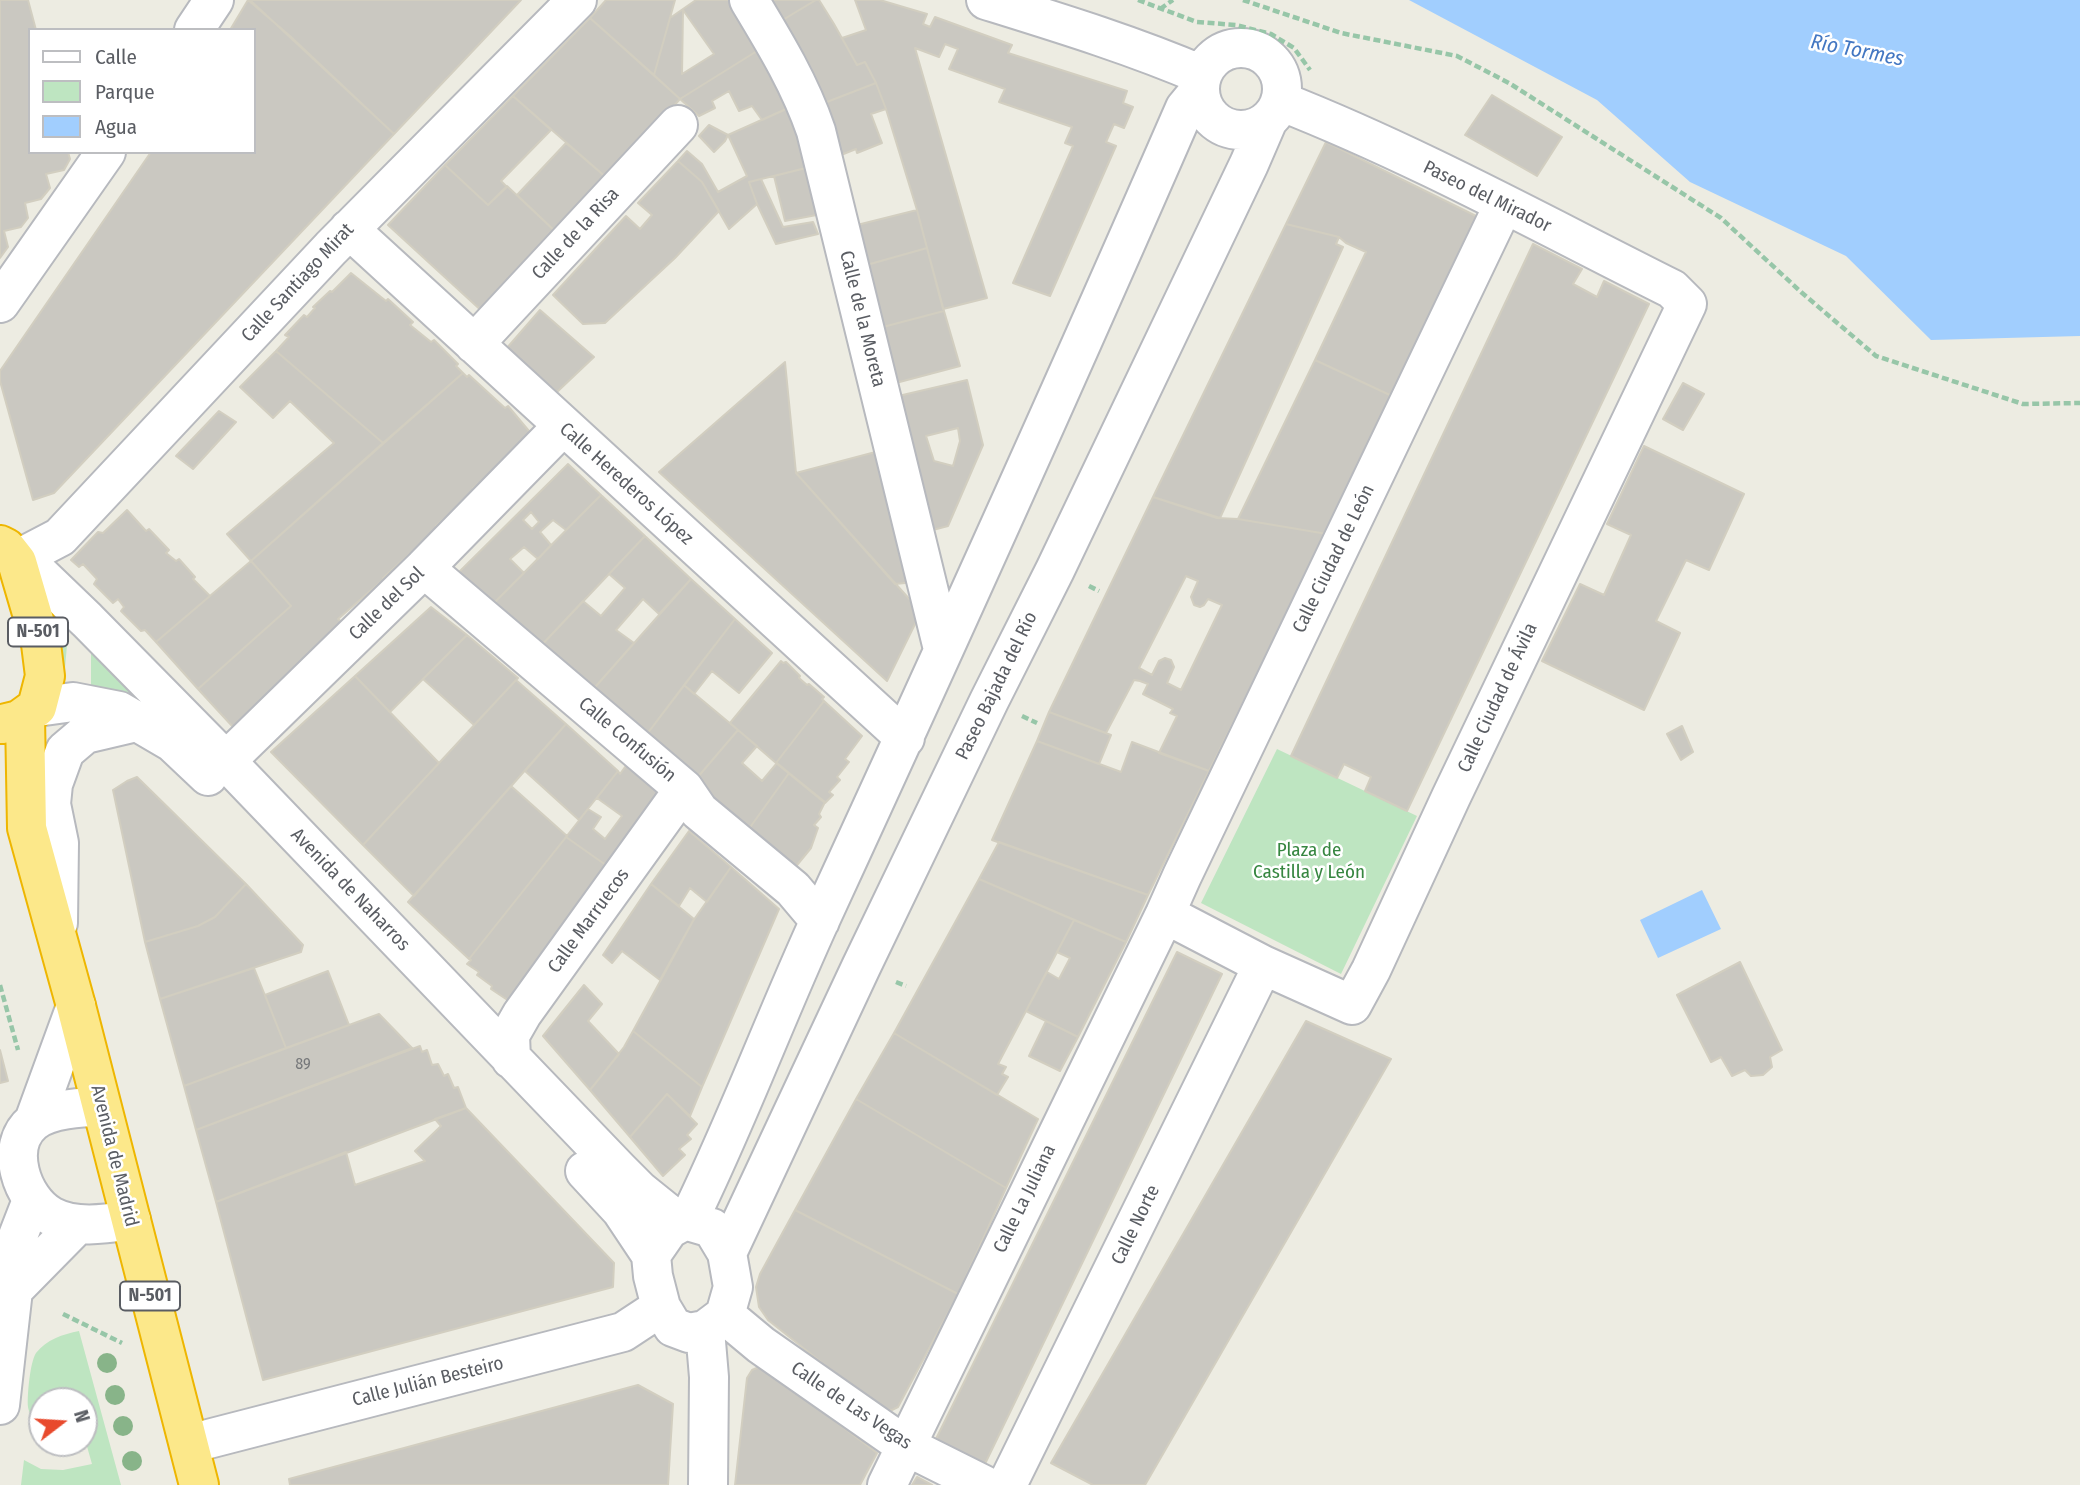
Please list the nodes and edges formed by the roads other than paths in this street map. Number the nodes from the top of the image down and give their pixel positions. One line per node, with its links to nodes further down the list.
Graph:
1 (214, 0): 5 (street)
2 (577, 0): 11 (street, Calle Santiago Mirat)
3 (749, 0): 18 (street, Calle de la Moreta)
4 (986, 0): 6 (street)
5 (195, 28)
6 (1201, 83): 7 (street); 7 (street); 18 (street)
7 (1274, 110): 10 (street, Paseo del Mirador); 38 (street, Paseo Bajada del Río)
8 (678, 125): 14 (street, Calle de la Risa)
9 (105, 154): 12 (street)
10 (1504, 204): 13 (street, Paseo del Mirador); 26 (street, Calle Ciudad de León)
11 (349, 229): 14 (street, Calle Herederos López); 16 (street, Calle Santiago Mirat)
12 (0, 303)
13 (1687, 304): 29 (street, Calle Ciudad de Ávila)
14 (474, 344): 15 (street, Calle Herederos López)
15 (563, 426): 17 (street, Calle del Sol); 21 (street, Calle Herederos López)
16 (8, 549): 19 (highway, N-501); 22 (street, Avenida de Naharros)
17 (424, 568): 22 (street, Calle del Sol); 24 (street, Calle Confusión)
18 (943, 649): 21 (street)
19 (21, 716): 20 (street, Avenida de Naharros); 25 (highway, Avenida de Madrid / N-501)
20 (136, 722): 22 (street, Avenida de Naharros); 28 (street)
21 (905, 738): 27 (street)
22 (215, 766): 31 (street, Avenida de Naharros); 39 (street, Avenida de Naharros)
23 (0, 783): 25 (highway, Avenida de Madrid / N-501)
24 (684, 789): 27 (street, Calle Confusión); 31 (street, Calle Marruecos)
25 (27, 828): 28 (highway, Avenida de Madrid / N-501)
26 (1165, 914): 29 (street); 45 (street, Calle La Juliana)
27 (820, 921): 36 (street)
28 (58, 946): 30 (highway, Avenida de Madrid / N-501)
29 (1264, 965): 50 (street, Calle Norte)
30 (76, 1006): 32 (highway, Avenida de Madrid / N-501); 33 (street)
31 (511, 1059): 36 (street, Avenida de Naharros)
32 (101, 1107): 33 (street); 35 (highway, Avenida de Madrid / N-501)
33 (18, 1143): 34 (street)
34 (32, 1200): 37 (street); 40 (street)
35 (131, 1220): 37 (street); 44 (highway, Avenida de Madrid / N-501)
36 (684, 1222): 38 (street); 39 (street)
37 (78, 1224): 40 (street)
38 (727, 1253): 42 (street)
39 (651, 1255): 41 (street)
40 (13, 1290): 43 (street)
41 (661, 1307): 42 (street); 44 (street, Calle Julián Besteiro)
42 (715, 1323): 45 (street, Calle de Las Vegas); 47 (street)
43 (0, 1405)
44 (189, 1444): 46 (highway, Avenida de Madrid / N-501)
45 (904, 1445): 48 (street, Calle La Juliana); 49 (street, Calle de Las Vegas)
46 (199, 1485)
47 (708, 1485)
48 (887, 1485)
49 (984, 1485)
50 (1006, 1485)

